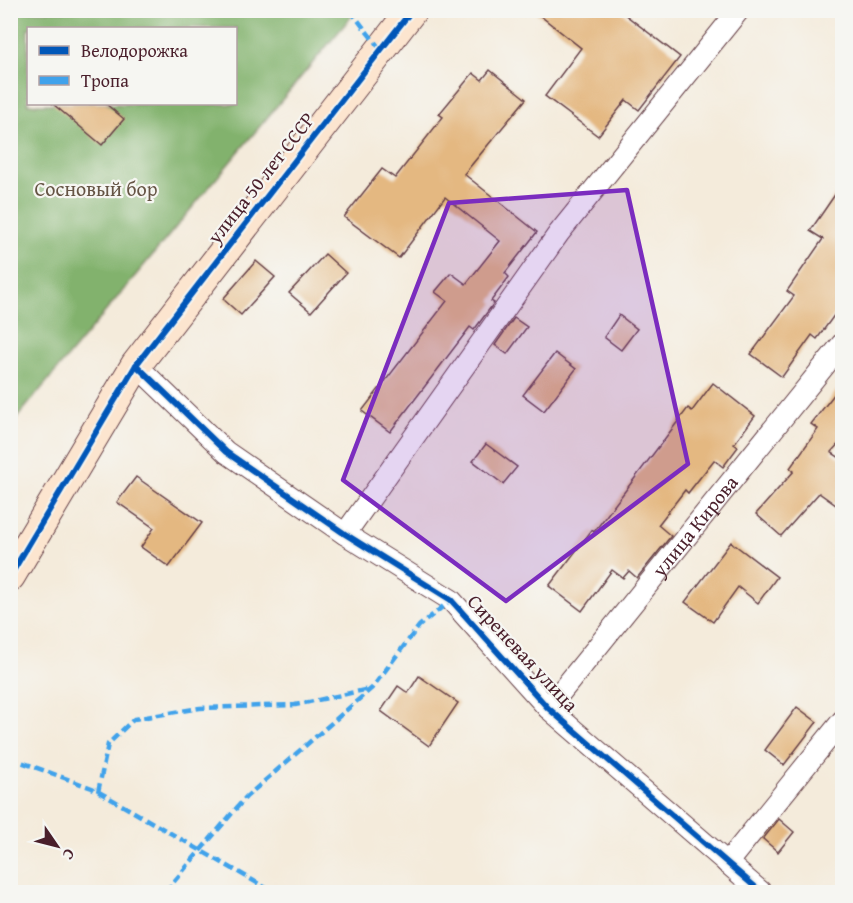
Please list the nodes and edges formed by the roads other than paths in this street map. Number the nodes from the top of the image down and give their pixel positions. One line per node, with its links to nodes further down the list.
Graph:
1 (412, 10): 4 (street, улица 50 лет СССР)
2 (739, 10): 5 (street)
3 (843, 344): 7 (street, улица Кирова)
4 (136, 365): 5 (street, Сиреневая улица); 6 (street, улица 50 лет СССР)
5 (345, 534): 7 (street, Сиреневая улица)
6 (10, 576)
7 (548, 708): 9 (street, Сиреневая улица)
8 (843, 721): 9 (street)
9 (728, 863): 10 (street, Сиреневая улица)
10 (761, 892)

